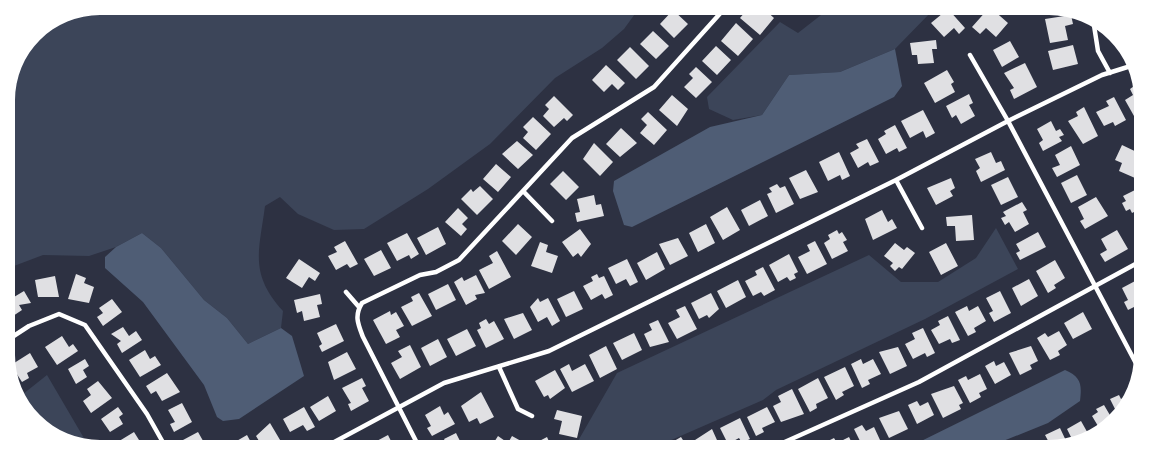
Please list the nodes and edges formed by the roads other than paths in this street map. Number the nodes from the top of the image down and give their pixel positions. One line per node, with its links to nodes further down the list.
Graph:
1 (719, 15): 8 (street)
2 (1094, 28): 5 (street)
3 (970, 55): 6 (street)
4 (1128, 67): 5 (street)
5 (1110, 73): 6 (street)
6 (1008, 121): 7 (street); 12 (street)
7 (896, 180): 10 (street); 17 (street)
8 (523, 191): 9 (street); 14 (street)
9 (552, 221)
10 (922, 228)
11 (1134, 265): 12 (street)
12 (1096, 285): 16 (street); 23 (street)
13 (346, 292): 14 (street)
14 (361, 305): 18 (street)
15 (15, 335): 20 (street)
16 (1134, 359)
17 (499, 367): 18 (street); 19 (street)
18 (399, 406): 21 (street); 22 (street)
19 (532, 416)
20 (162, 440)
21 (338, 440)
22 (416, 440)
23 (790, 440)

